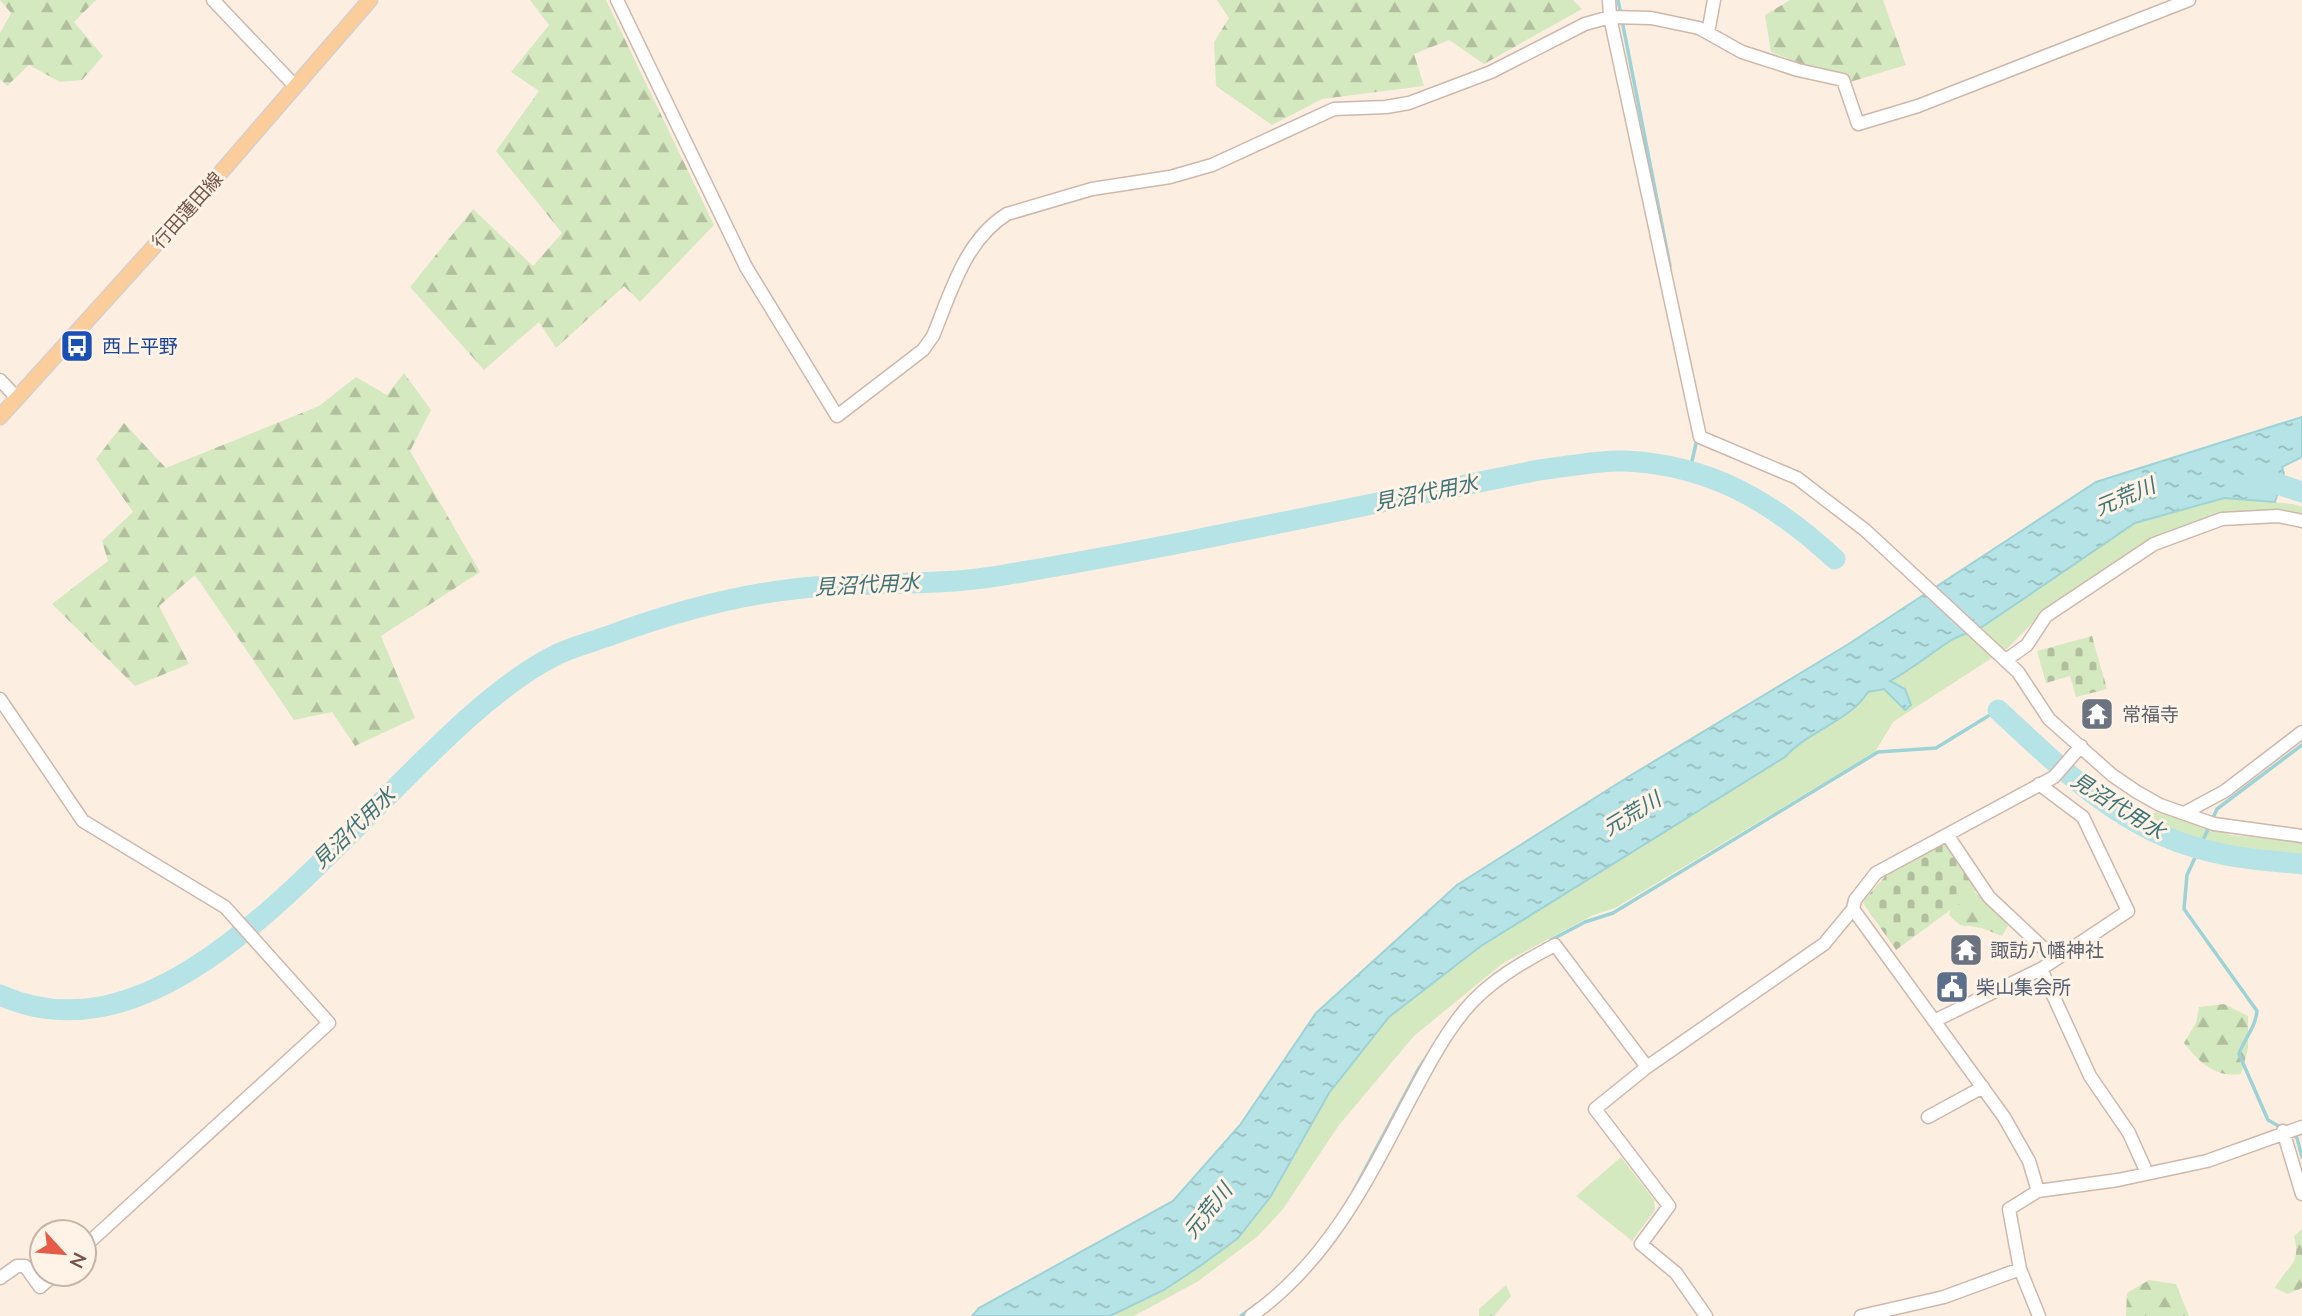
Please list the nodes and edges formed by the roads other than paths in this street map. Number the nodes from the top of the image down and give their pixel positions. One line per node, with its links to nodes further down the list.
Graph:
1 (213, 0): 9 (street)
2 (370, 0): 9 (main road, 行田蓮田線)
3 (617, 0): 7 (street)
4 (1609, 0): 7 (street)
5 (1714, 0): 8 (street)
6 (2189, 0): 8 (street)
7 (1610, 17): 8 (street); 14 (street)
8 (1708, 33)
9 (295, 86): 11 (main road, 行田蓮田線)
10 (0, 380): 11 (street)
11 (16, 397): 12 (main road, 行田蓮田線)
12 (0, 417)
13 (2302, 521): 14 (street)
14 (2002, 657): 17 (street)
15 (0, 699): 34 (street)
16 (2302, 732): 19 (street)
17 (2081, 746): 18 (street); 19 (street)
18 (2039, 784): 20 (street); 23 (street)
19 (2186, 811): 21 (street)
20 (1948, 836): 22 (street); 23 (street)
21 (2302, 836)
22 (1853, 909): 25 (street); 26 (street)
23 (2055, 959): 24 (street)
24 (2041, 968): 25 (street); 31 (street)
25 (1934, 1021): 27 (street)
26 (1647, 1067): 38 (street); 39 (street)
27 (1983, 1087): 28 (street); 32 (street)
28 (1928, 1117)
29 (2302, 1127): 30 (street)
30 (2283, 1131): 31 (street); 33 (street)
31 (2147, 1174): 32 (street)
32 (2038, 1191): 35 (street)
33 (2302, 1194)
34 (98, 1234)
35 (2020, 1269): 40 (street); 41 (street)
36 (28, 1270): 37 (street)
37 (0, 1278)
38 (1251, 1316)
39 (1706, 1316)
40 (1861, 1316)
41 (2039, 1316)

